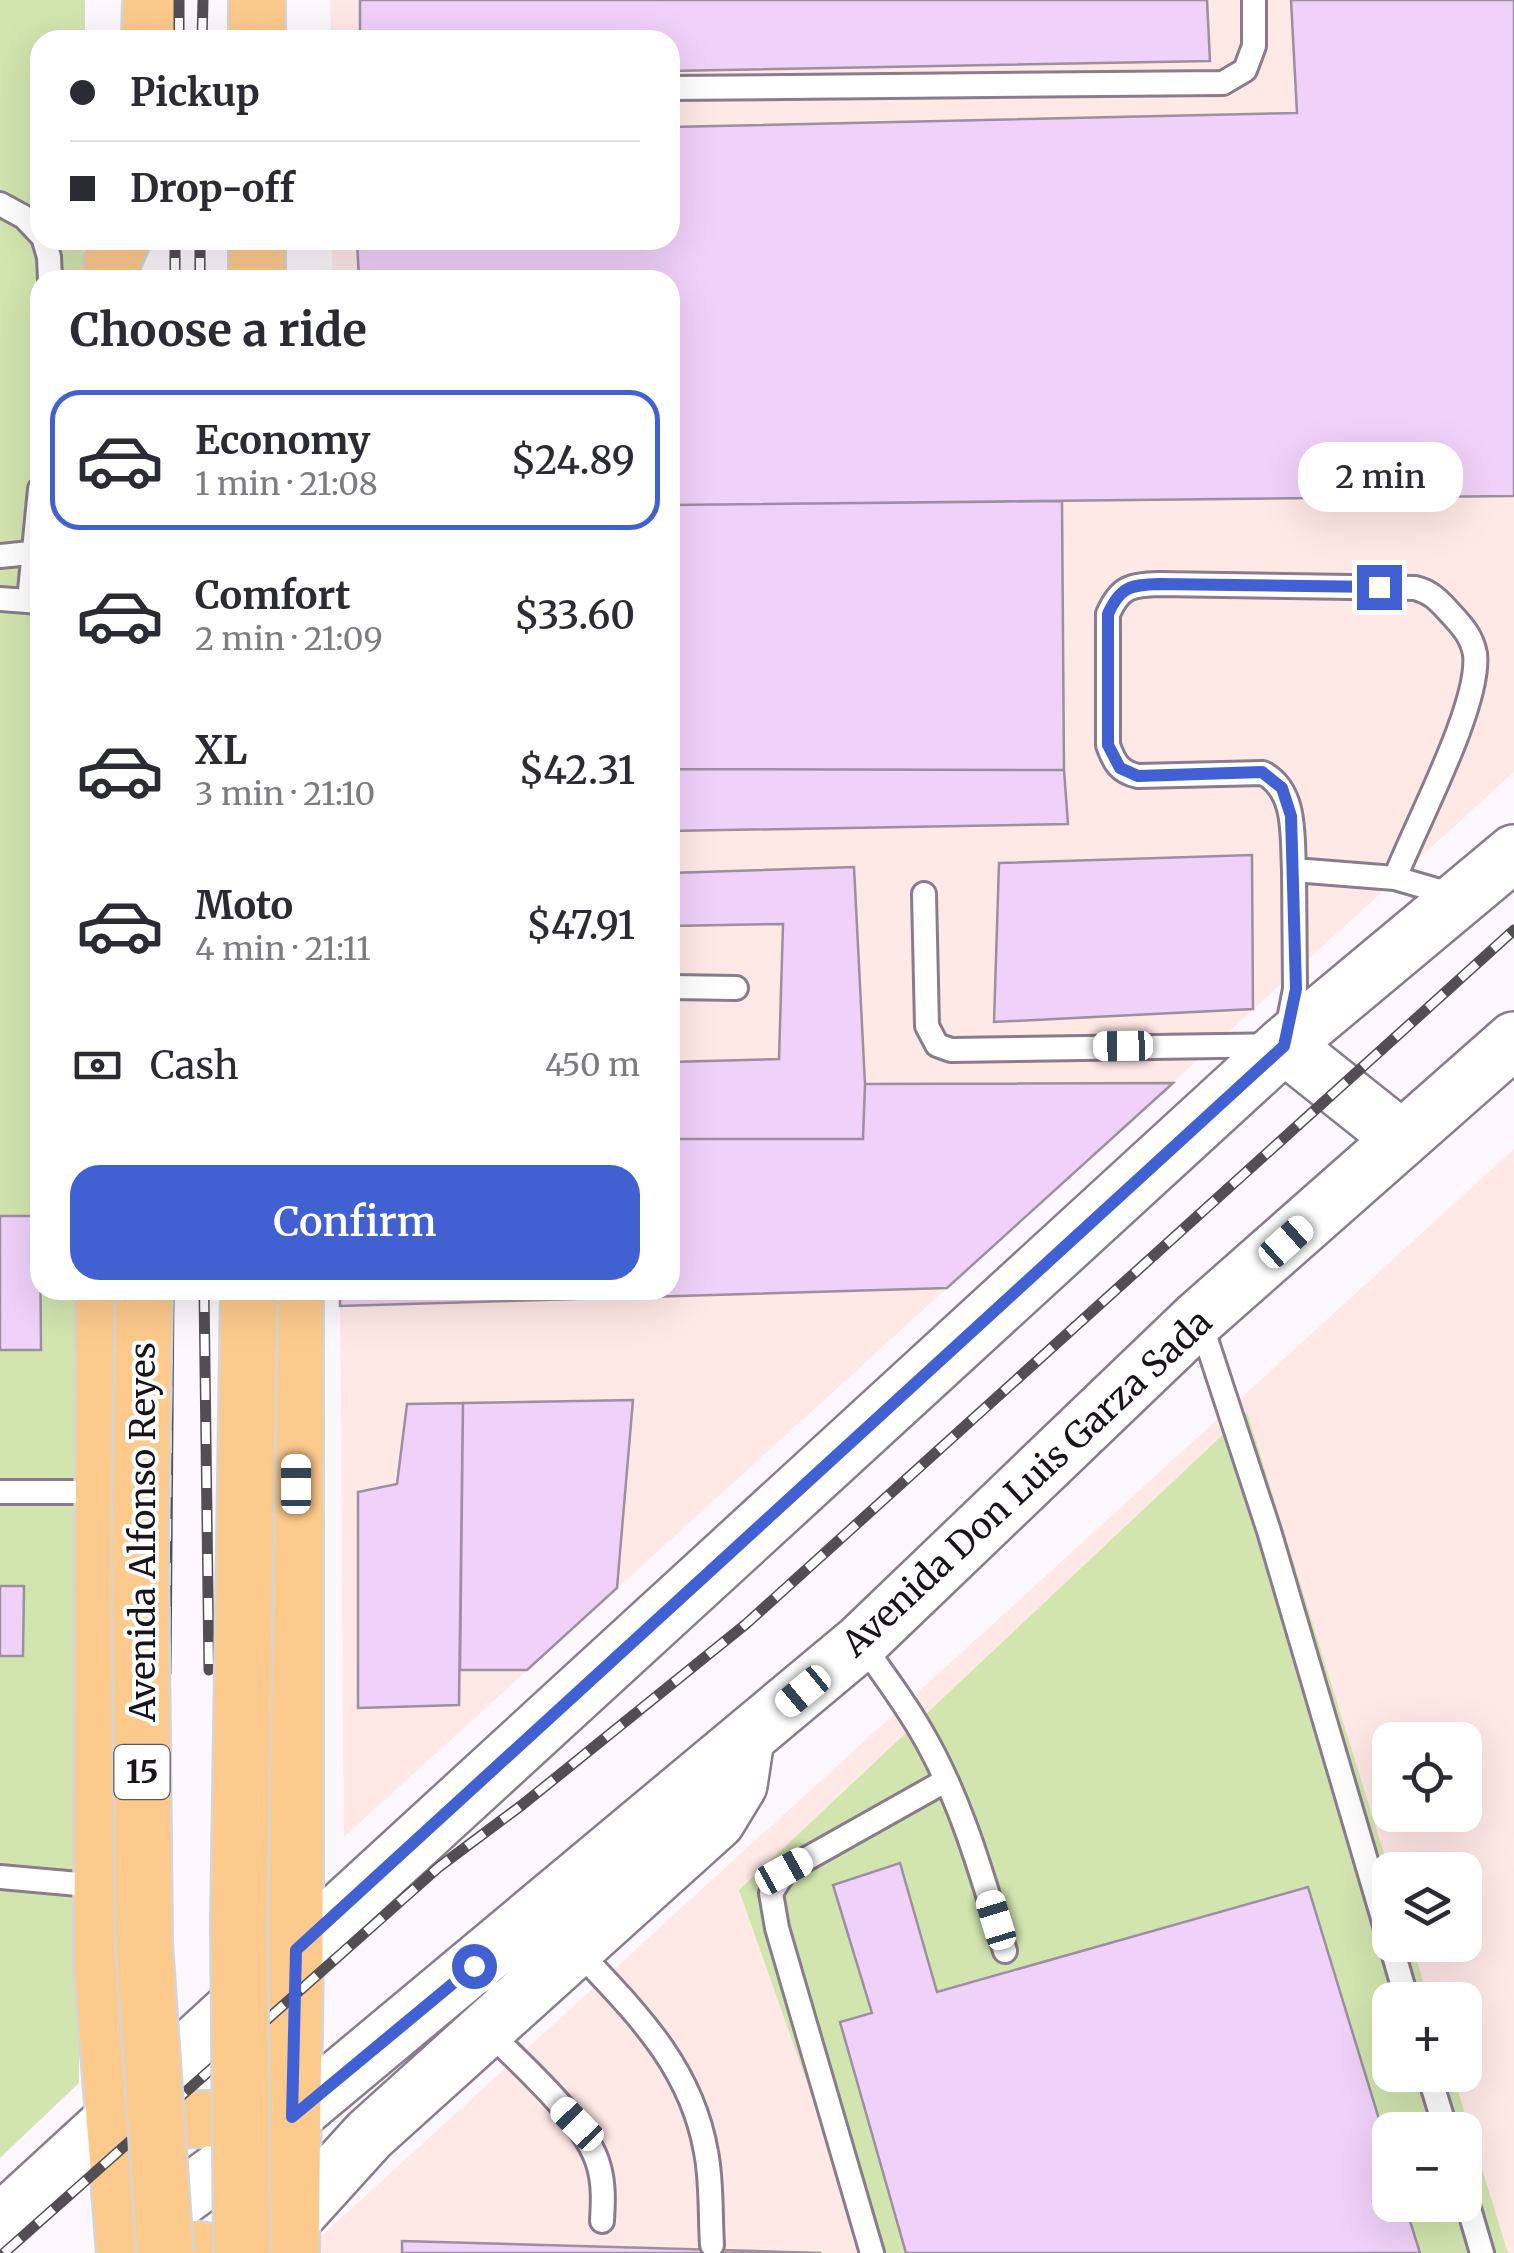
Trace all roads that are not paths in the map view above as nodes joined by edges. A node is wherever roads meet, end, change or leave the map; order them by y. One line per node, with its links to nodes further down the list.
1 (150, 0): 4 (highway)
2 (257, 0): 5 (highway)
3 (1254, 0): 6 (lane)
4 (150, 30)
5 (257, 30)
6 (680, 88)
7 (0, 204): 8 (lane)
8 (30, 224)
9 (30, 553): 10 (lane)
10 (0, 556)
11 (0, 599): 12 (lane)
12 (30, 601)
13 (1514, 853): 17 (street)
14 (1294, 870): 15 (lane); 15 (lane); 21 (lane)
15 (1395, 878): 17 (lane)
16 (924, 894): 21 (lane)
17 (1463, 898): 21 (street)
18 (680, 987): 19 (lane)
19 (736, 988)
20 (1514, 1040): 22 (street, Avenida Don Luis Garza Sada)
21 (1284, 1046): 22 (street); 37 (street)
22 (1402, 1139): 27 (street, Avenida Don Luis Garza Sada)
23 (104, 1300): 29 (highway)
24 (144, 1300): 47 (highway, Avenida Alfonso Reyes / 15, bridge)
25 (248, 1300): 49 (highway, bridge)
26 (296, 1300): 37 (highway)
27 (1200, 1318): 30 (street, Avenida Don Luis Garza Sada); 34 (lane)
28 (0, 1492): 29 (lane)
29 (103, 1492): 35 (highway)
30 (861, 1642): 31 (street, Avenida Don Luis Garza Sada); 32 (lane)
31 (746, 1739): 36 (street); 40 (street, Avenida Don Luis Garza Sada)
32 (945, 1780): 38 (lane); 50 (lane)
33 (0, 1877): 35 (lane)
34 (1372, 1883)
35 (100, 1886): 41 (highway)
36 (576, 1949): 39 (street); 46 (lane)
37 (296, 1950): 40 (highway); 41 (street)
38 (1005, 1951)
39 (487, 2030): 42 (lane); 45 (street)
40 (292, 2117): 41 (highway); 45 (highway); 47 (street, Avenida Don Luis Garza Sada)
41 (114, 2121): 44 (street); 47 (highway)
42 (602, 2221)
43 (1473, 2222): 51 (lane)
44 (0, 2223)
45 (291, 2237)
46 (712, 2245)
47 (131, 2250): 48 (highway)
48 (214, 2253)
49 (242, 2253)
50 (872, 2253)
51 (1482, 2253)

